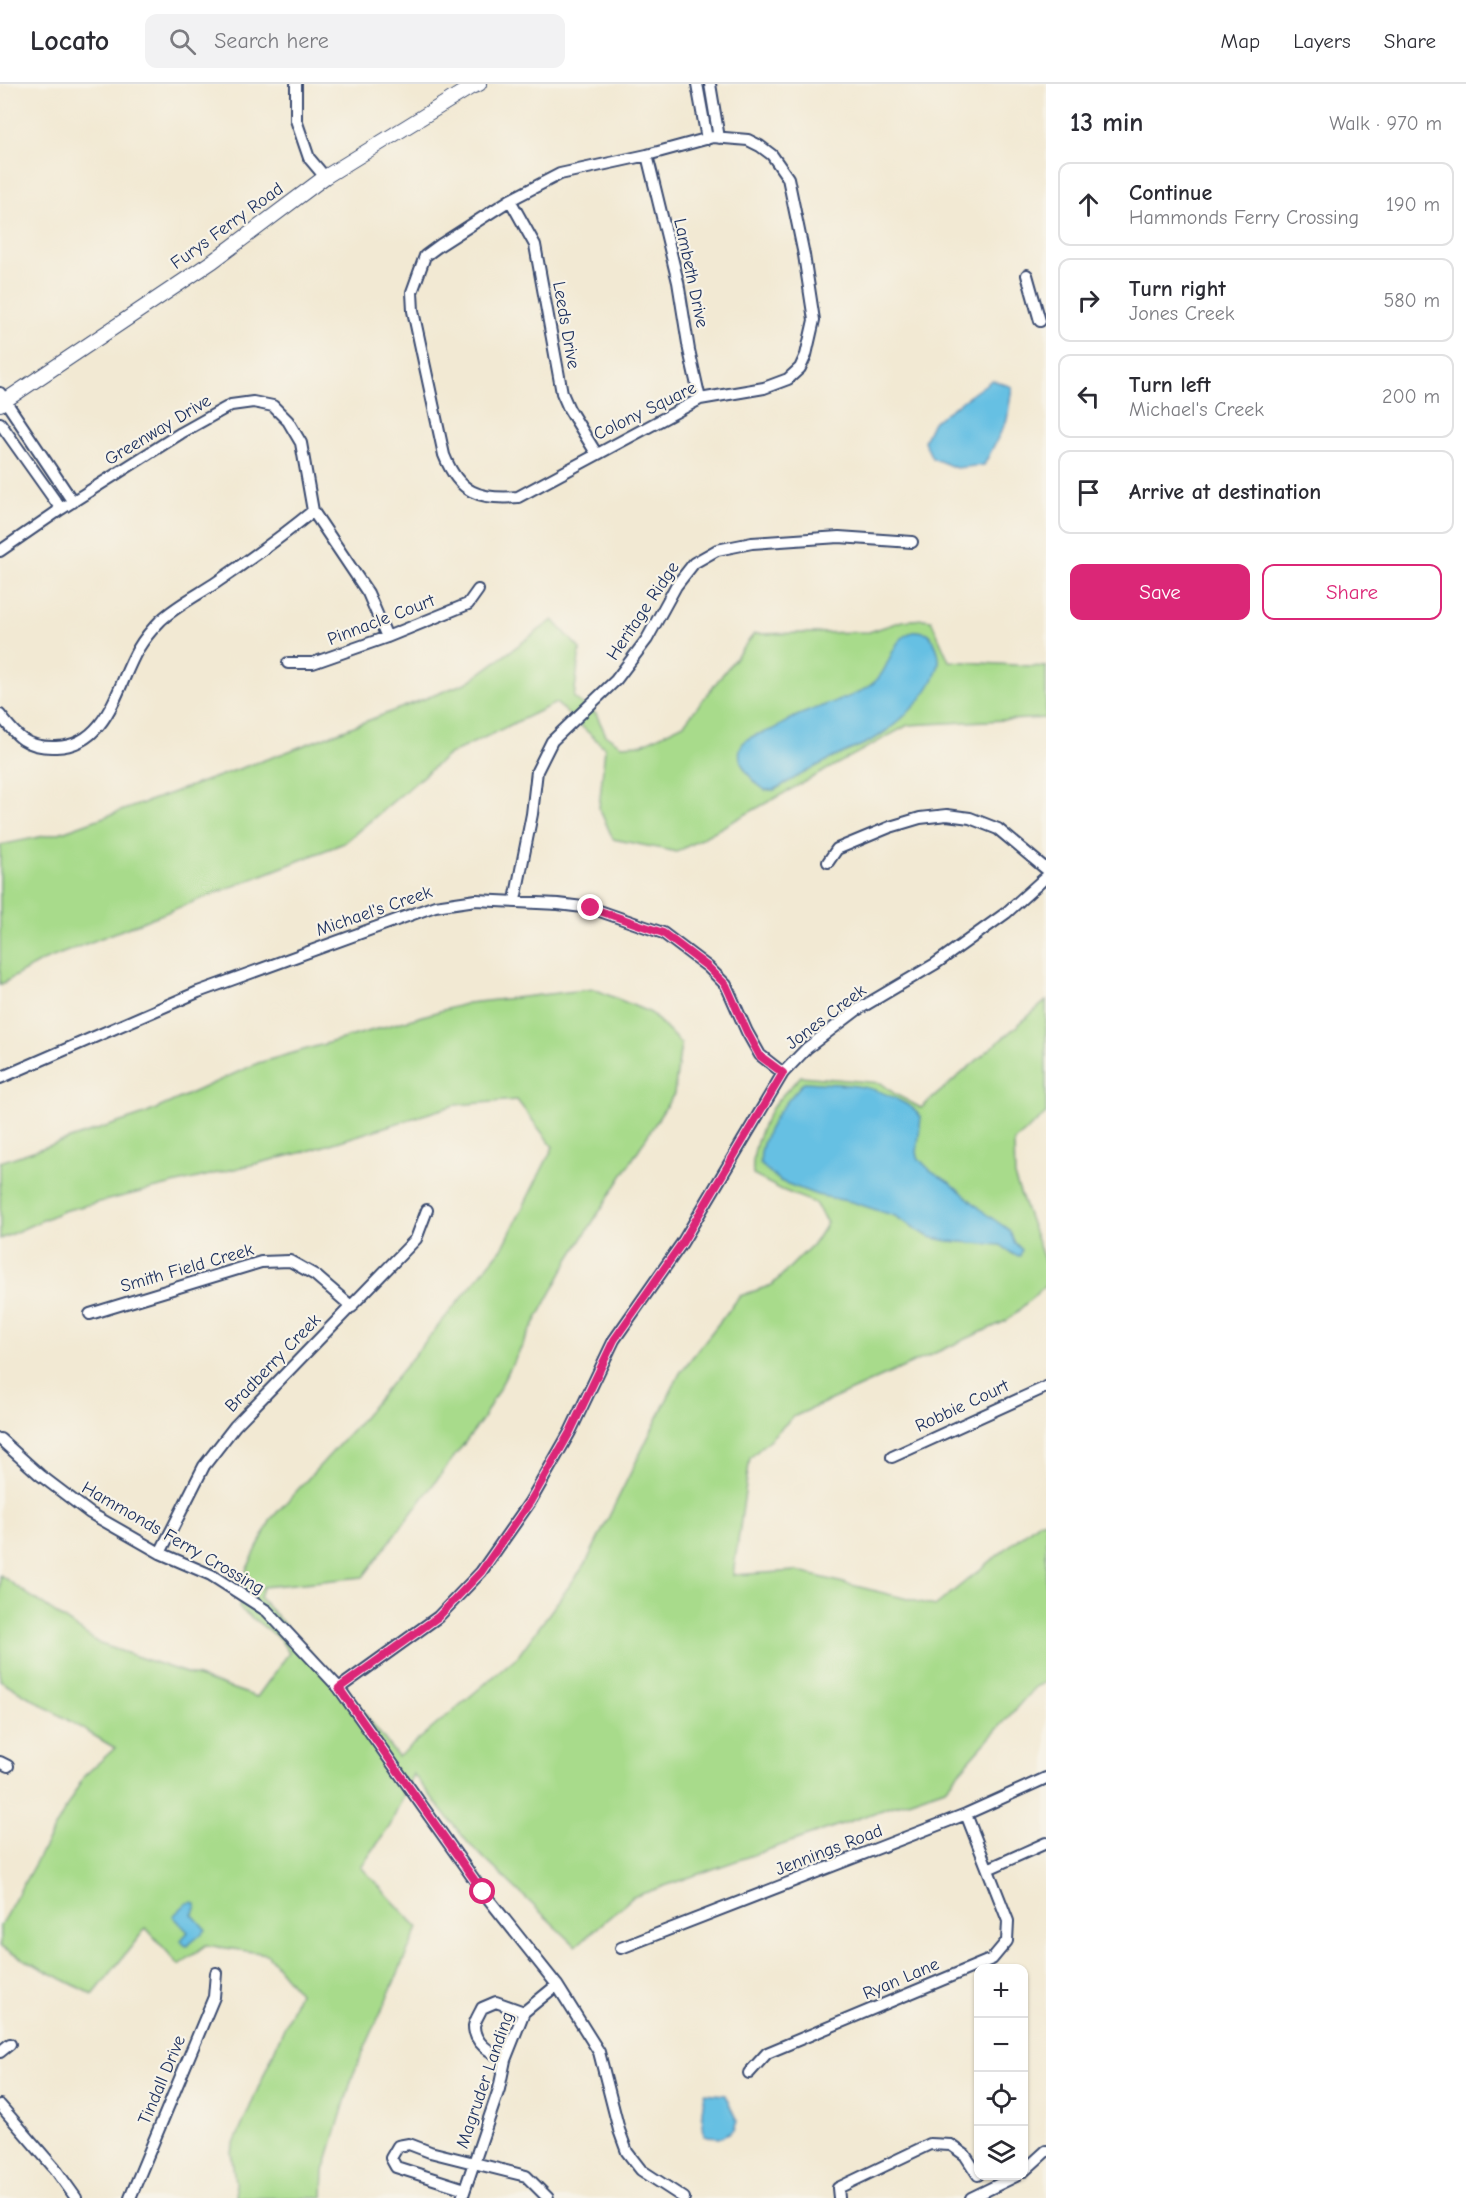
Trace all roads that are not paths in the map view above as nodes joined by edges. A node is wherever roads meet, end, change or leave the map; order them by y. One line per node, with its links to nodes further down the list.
1 (296, 84): 8 (street)
2 (479, 84): 8 (main road, Furys Ferry Road)
3 (697, 84): 6 (street)
4 (710, 84): 5 (street)
5 (719, 138): 6 (street, Colony Square); 13 (street, Colony Square)
6 (707, 139): 7 (street, Colony Square)
7 (647, 155): 9 (street, Colony Square); 13 (street, Lambeth Drive)
8 (324, 177): 12 (main road, Furys Ferry Road)
9 (510, 200): 15 (street, Leeds Drive); 15 (street, Colony Square)
10 (1027, 275): 11 (street)
11 (1040, 321)
12 (2, 399): 16 (street)
13 (700, 399): 15 (street, Colony Square)
14 (0, 423): 17 (street)
15 (596, 453)
16 (73, 502): 17 (street, Greenway Drive); 18 (street, Greenway Drive)
17 (61, 509): 20 (street, Greenway Drive)
18 (313, 511): 22 (street, Greenway Drive); 24 (street)
19 (912, 542): 28 (street, Heritage Ridge)
20 (0, 551)
21 (478, 590): 22 (street, Pinnacle Court)
22 (387, 637): 23 (street, Pinnacle Court)
23 (288, 663)
24 (0, 715)
25 (828, 862): 26 (street)
26 (1046, 869)
27 (1046, 877): 29 (street, Jones Creek)
28 (515, 900): 29 (street, Michael's Creek); 30 (street, Michael's Creek)
29 (783, 1073): 38 (street, Jones Creek)
30 (0, 1078)
31 (427, 1210): 32 (street, Bradberry Creek)
32 (352, 1307): 33 (street, Smith Field Creek); 37 (street, Bradberry Creek)
33 (90, 1314)
34 (1046, 1387): 36 (street, Robbie Court)
35 (0, 1439): 37 (street, Hammonds Ferry Crossing)
36 (892, 1456)
37 (160, 1553): 38 (street, Hammonds Ferry Crossing)
38 (339, 1688): 45 (street, Hammonds Ferry Crossing)
39 (1046, 1778): 40 (street, Jennings Road)
40 (966, 1814): 42 (street, Ryan Lane); 43 (street, Jennings Road)
41 (1046, 1843): 42 (street)
42 (988, 1869): 50 (street, Ryan Lane)
43 (621, 1948)
44 (216, 1973): 61 (street, Tindall Drive)
45 (557, 1985): 46 (street, Magruder Landing); 63 (street, Hammonds Ferry Crossing)
46 (524, 2012): 49 (street, Magruder Landing); 49 (street)
47 (10, 2044): 48 (street)
48 (0, 2052)
49 (505, 2060): 53 (street, Magruder Landing)
50 (749, 2073)
51 (0, 2105): 60 (street)
52 (1046, 2151): 54 (street)
53 (474, 2163): 59 (street, Magruder Landing); 59 (street); 62 (street)
54 (1028, 2167)
55 (974, 2168): 64 (street)
56 (982, 2180): 58 (street)
57 (1007, 2180): 58 (street)
58 (988, 2190): 65 (street)
59 (464, 2194)
60 (76, 2198)
61 (130, 2198)
62 (548, 2198)
63 (684, 2198)
64 (839, 2198)
65 (971, 2198)

